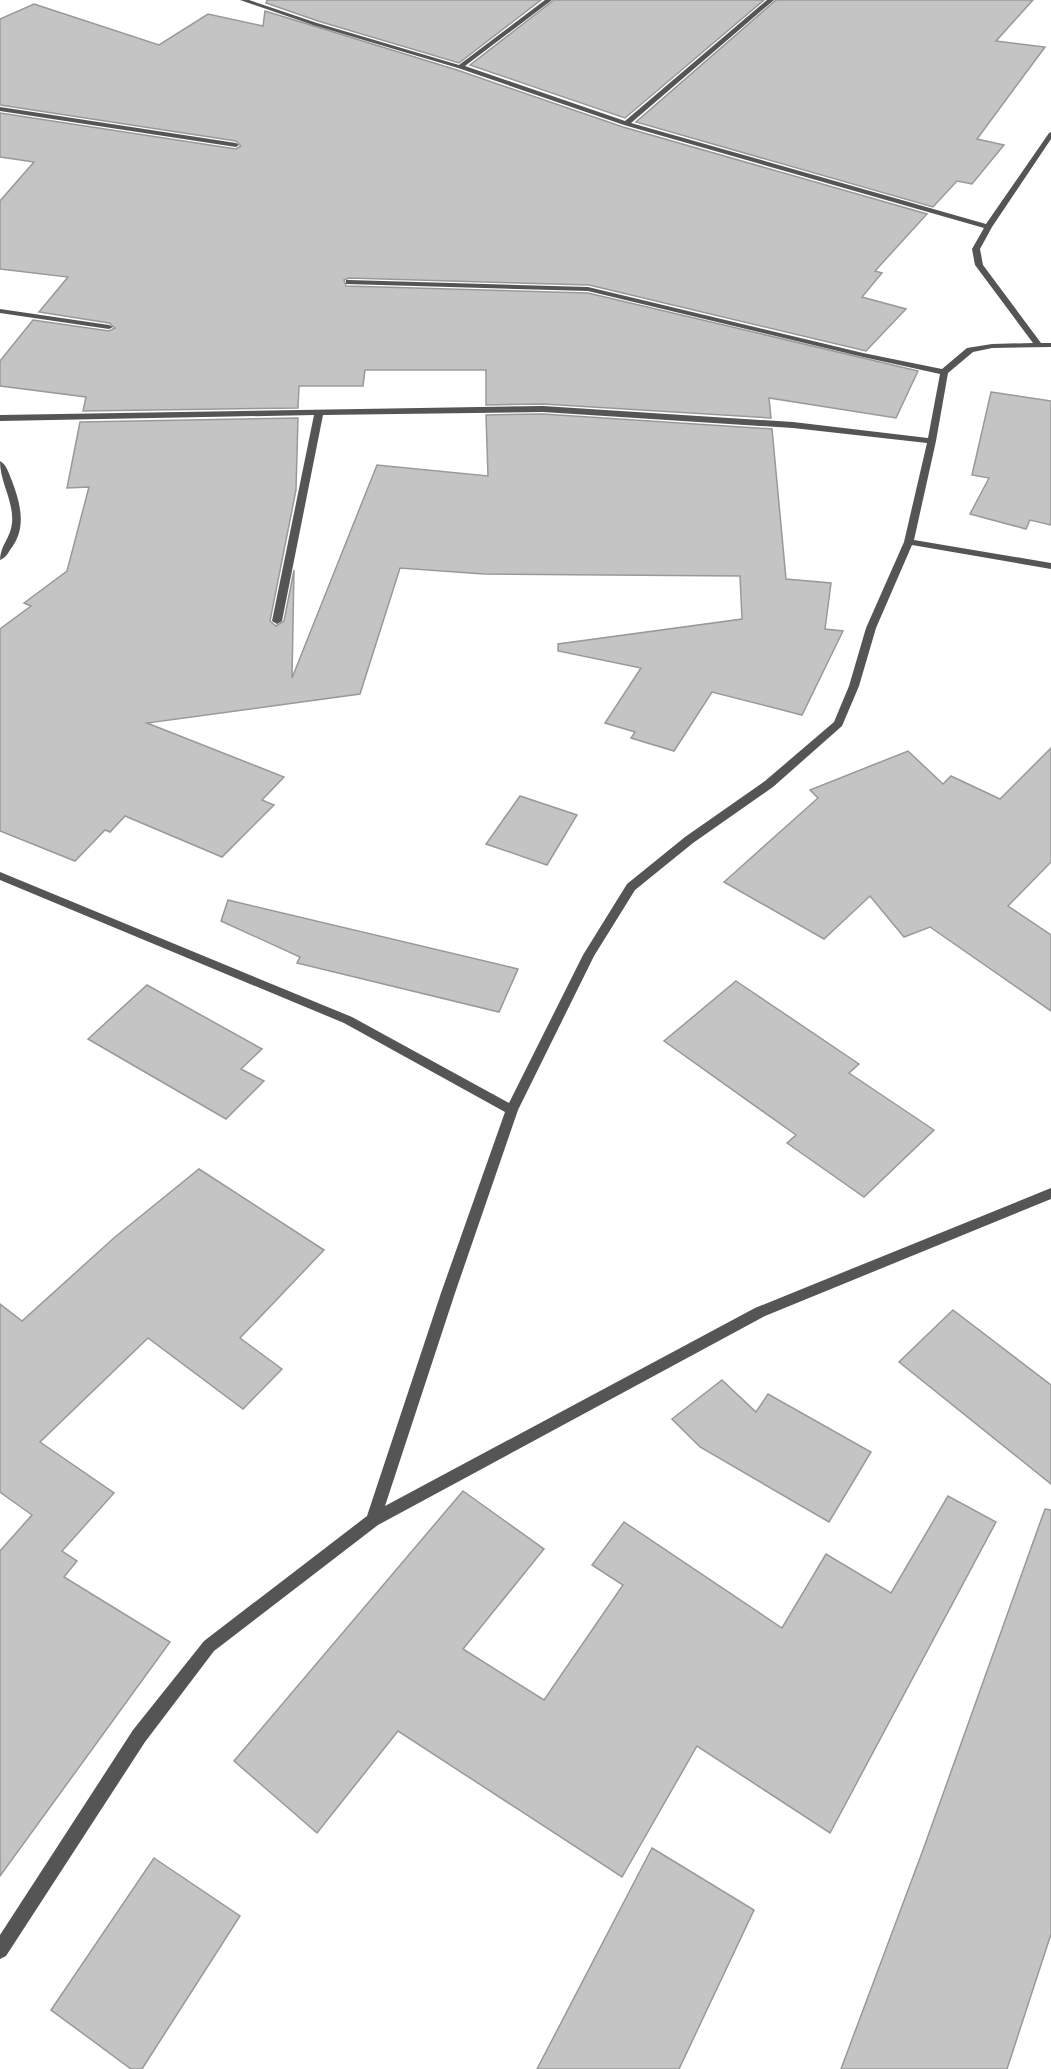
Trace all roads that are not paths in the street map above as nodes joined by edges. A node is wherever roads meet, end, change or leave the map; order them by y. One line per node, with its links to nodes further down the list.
1 (243, 0): 4 (street)
2 (549, 0): 4 (street)
3 (771, 0): 6 (street)
4 (460, 67): 6 (street)
5 (0, 109): 8 (street)
6 (626, 124): 9 (street)
7 (1051, 134): 9 (street)
8 (236, 145)
9 (988, 227): 13 (street)
10 (348, 282): 15 (street)
11 (0, 310): 12 (street)
12 (109, 327)
13 (1039, 345): 14 (street); 15 (street)
14 (1051, 345)
15 (944, 372): 18 (street)
16 (319, 412): 17 (street); 18 (street); 23 (street)
17 (0, 418)
18 (932, 441): 20 (street)
19 (0, 464): 21 (street)
20 (909, 542): 22 (street); 25 (street)
21 (0, 557)
22 (1051, 566)
23 (277, 621)
24 (0, 876): 25 (street)
25 (512, 1110): 27 (street)
26 (1051, 1193): 27 (street)
27 (373, 1520): 28 (street)
28 (0, 1950)

